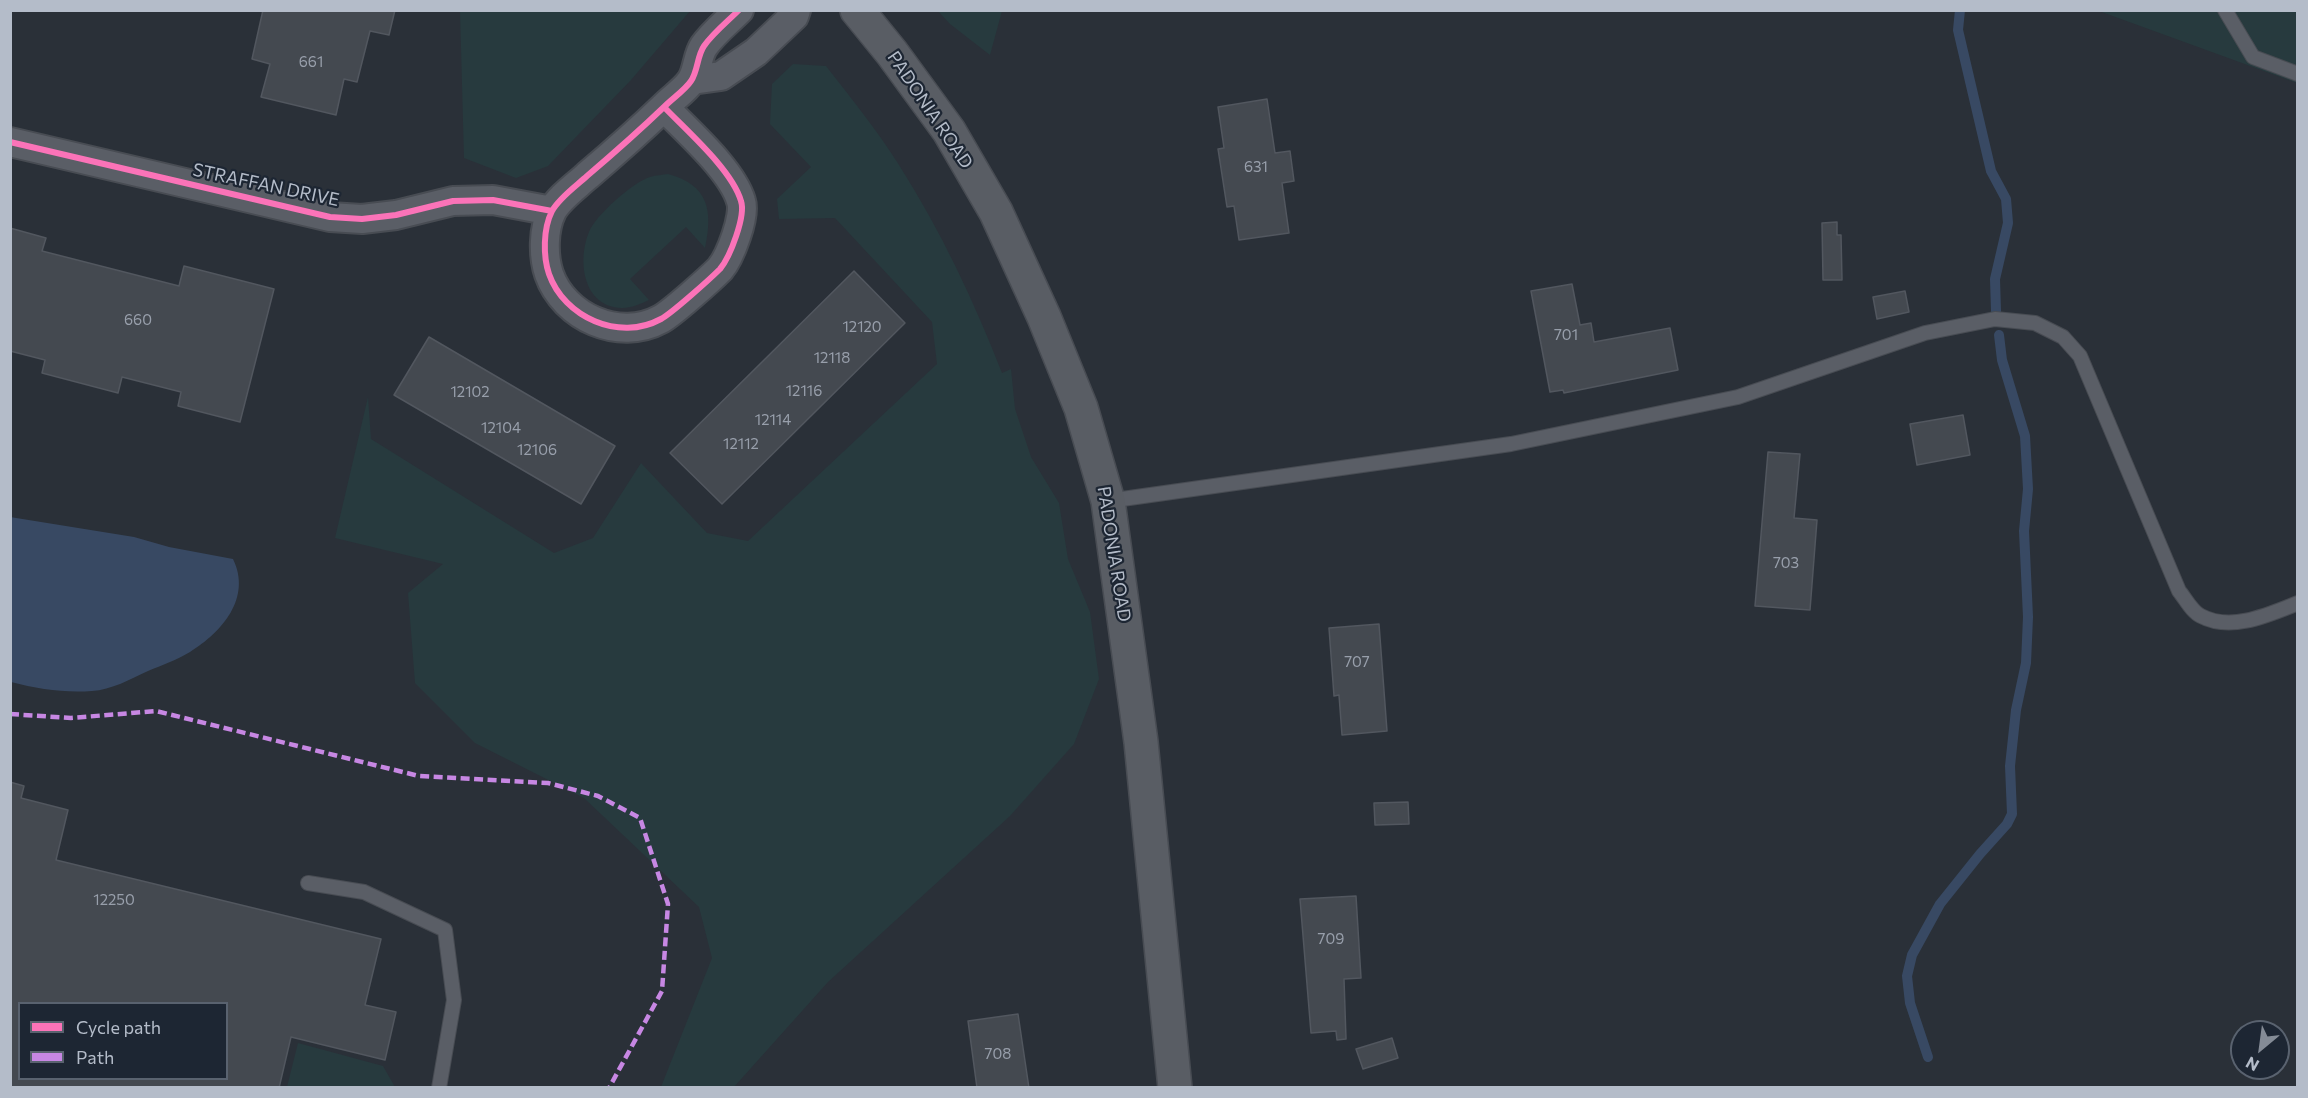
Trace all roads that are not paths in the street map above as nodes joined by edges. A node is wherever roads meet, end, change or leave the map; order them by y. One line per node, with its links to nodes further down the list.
1 (738, 10): 6 (street)
2 (796, 10): 6 (street)
3 (857, 10): 10 (main road, PADONIA ROAD)
4 (2225, 10): 5 (lane)
5 (2298, 74)
6 (692, 80): 7 (street)
7 (664, 107): 9 (street); 9 (street)
8 (10, 142): 9 (street, STRAFFAN DRIVE)
9 (552, 211)
10 (1108, 501): 11 (lane); 14 (main road, PADONIA ROAD)
11 (2298, 603)
12 (308, 883): 13 (lane)
13 (439, 1088)
14 (1175, 1088)

